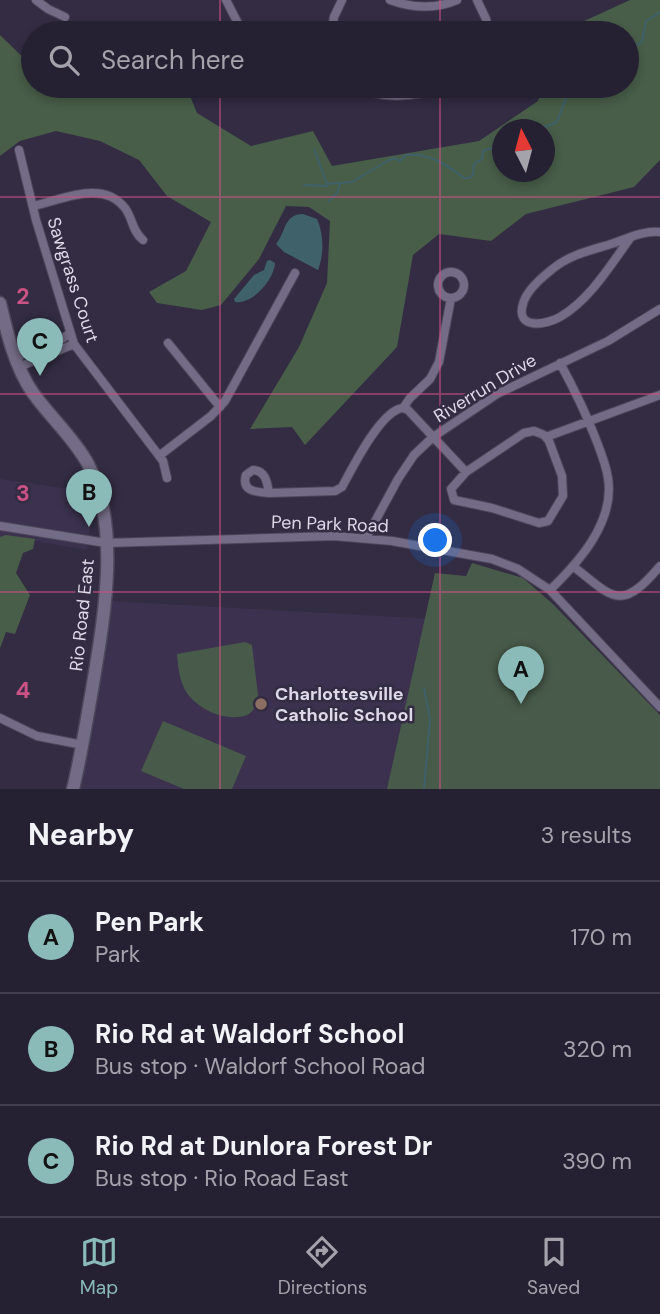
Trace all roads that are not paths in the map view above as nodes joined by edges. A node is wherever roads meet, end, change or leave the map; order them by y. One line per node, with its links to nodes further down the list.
1 (36, 0): 7 (street)
2 (226, 0): 8 (street)
3 (342, 0): 9 (street)
4 (390, 0): 5 (street)
5 (457, 0)
6 (477, 0): 10 (street)
7 (65, 17)
8 (237, 21)
9 (333, 21)
10 (486, 21)
11 (19, 150): 12 (street, Sawgrass Court)
12 (33, 206): 15 (street); 22 (street, Sawgrass Court)
13 (660, 232): 14 (street)
14 (631, 237): 14 (street)
15 (143, 240)
16 (295, 273): 17 (street)
17 (290, 282): 18 (street); 28 (street)
18 (299, 287)
19 (451, 298): 29 (street)
20 (0, 303): 25 (street, Rio Road East)
21 (660, 309): 26 (street, Riverrun Drive)
22 (70, 333): 24 (street, Sawgrass Court); 25 (street)
23 (168, 343): 28 (street)
24 (74, 344): 25 (street); 33 (street, Sawgrass Court)
25 (18, 362): 39 (street, Rio Road East)
26 (560, 363): 30 (street); 31 (street, Riverrun Drive)
27 (660, 394): 30 (street)
28 (220, 407): 33 (street)
29 (403, 408): 31 (street); 36 (street)
30 (588, 420): 32 (street); 40 (street)
31 (433, 437): 34 (street); 38 (street, Riverrun Drive)
32 (547, 437): 34 (street); 34 (street)
33 (159, 456): 35 (street, Sawgrass Court)
34 (466, 472)
35 (167, 478)
36 (269, 493)
37 (0, 526): 39 (street, Pen Park Road)
38 (366, 538): 39 (street, Pen Park Road); 42 (street, Pen Park Road)
39 (106, 543): 45 (street, Rio Road East)
40 (573, 566): 41 (street); 42 (street)
41 (660, 566)
42 (550, 590): 43 (street, Pen Park Road)
43 (660, 707)
44 (0, 718): 45 (street)
45 (83, 745): 46 (street, Rio Road East)
46 (73, 789)

